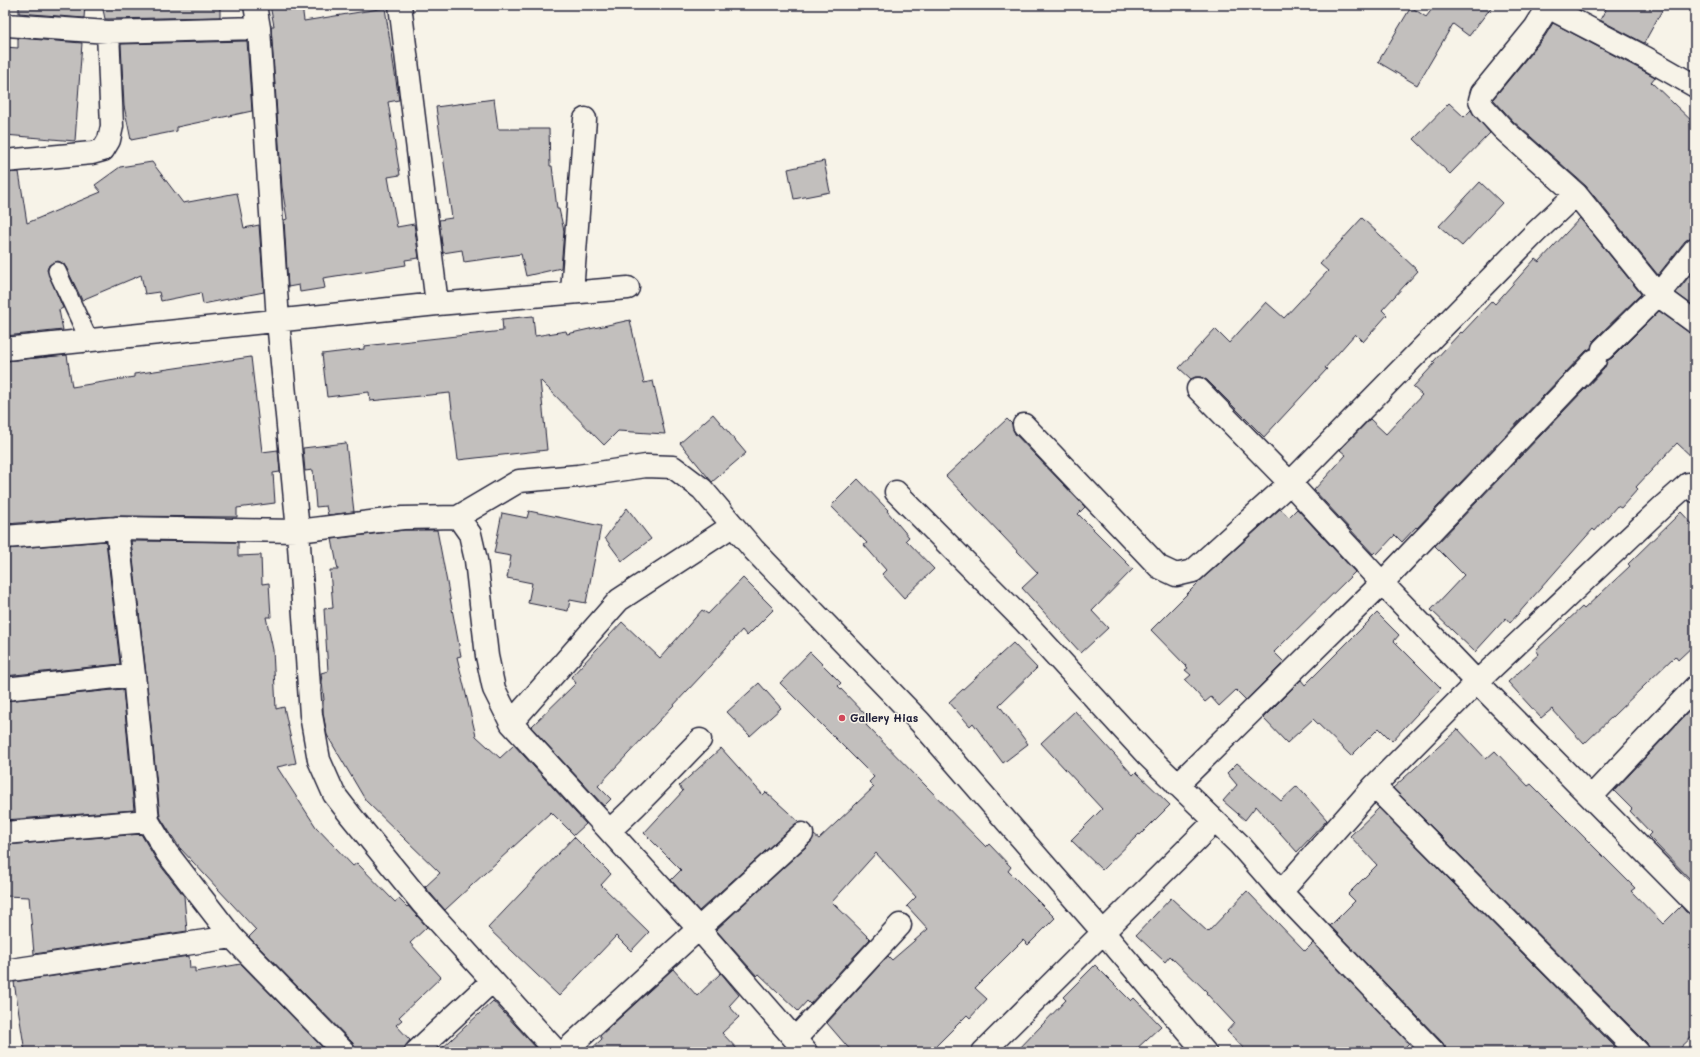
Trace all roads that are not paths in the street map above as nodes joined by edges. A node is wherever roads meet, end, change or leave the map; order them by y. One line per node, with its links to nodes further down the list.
1 (255, 5): 5 (street)
2 (400, 5): 16 (street)
3 (1547, 6): 7 (street); 10 (street)
4 (5, 23): 6 (street)
5 (259, 28): 6 (street); 17 (street)
6 (108, 32): 9 (street)
7 (1695, 86)
8 (585, 119): 14 (street)
9 (5, 161)
10 (1576, 194): 15 (street); 23 (street)
11 (1695, 250): 15 (street)
12 (56, 271): 19 (lane)
13 (628, 288): 14 (street)
14 (572, 292): 16 (street)
15 (1658, 295): 18 (street); 31 (street)
16 (437, 304): 17 (street)
17 (278, 321): 19 (street); 29 (street)
18 (1695, 322)
19 (89, 340): 20 (street)
20 (5, 349)
21 (1198, 389): 23 (street)
22 (1024, 425): 23 (street)
23 (1290, 483): 31 (street)
24 (896, 492): 38 (street)
25 (1695, 492): 33 (street)
26 (458, 517): 27 (street); 29 (street); 36 (street)
27 (732, 526): 36 (street); 50 (street)
28 (117, 528): 29 (street); 30 (street); 32 (street)
29 (298, 531): 53 (street)
30 (5, 537)
31 (1382, 583): 33 (street); 38 (street)
32 (134, 675): 35 (street); 41 (street)
33 (1477, 682): 39 (street); 40 (street)
34 (1695, 687): 40 (street)
35 (5, 689)
36 (511, 724): 43 (street)
37 (700, 740): 43 (street)
38 (1178, 785): 42 (street)
39 (1374, 786): 46 (street); 62 (street)
40 (1591, 796): 47 (street)
41 (148, 821): 44 (street); 51 (street)
42 (1215, 821): 46 (street); 50 (street)
43 (610, 830): 49 (street)
44 (5, 833)
45 (802, 834): 49 (street)
46 (1281, 892): 61 (street)
47 (1695, 903)
48 (900, 925): 54 (street)
49 (699, 929): 54 (street); 59 (street)
50 (1103, 932): 55 (street); 60 (street)
51 (232, 937): 52 (street); 56 (street)
52 (5, 971)
53 (492, 981): 57 (street); 58 (street)
54 (801, 1046)
55 (1195, 1049)
56 (344, 1052)
57 (416, 1052)
58 (557, 1052)
59 (564, 1052)
60 (983, 1052)
61 (1434, 1052)
62 (1638, 1052)

